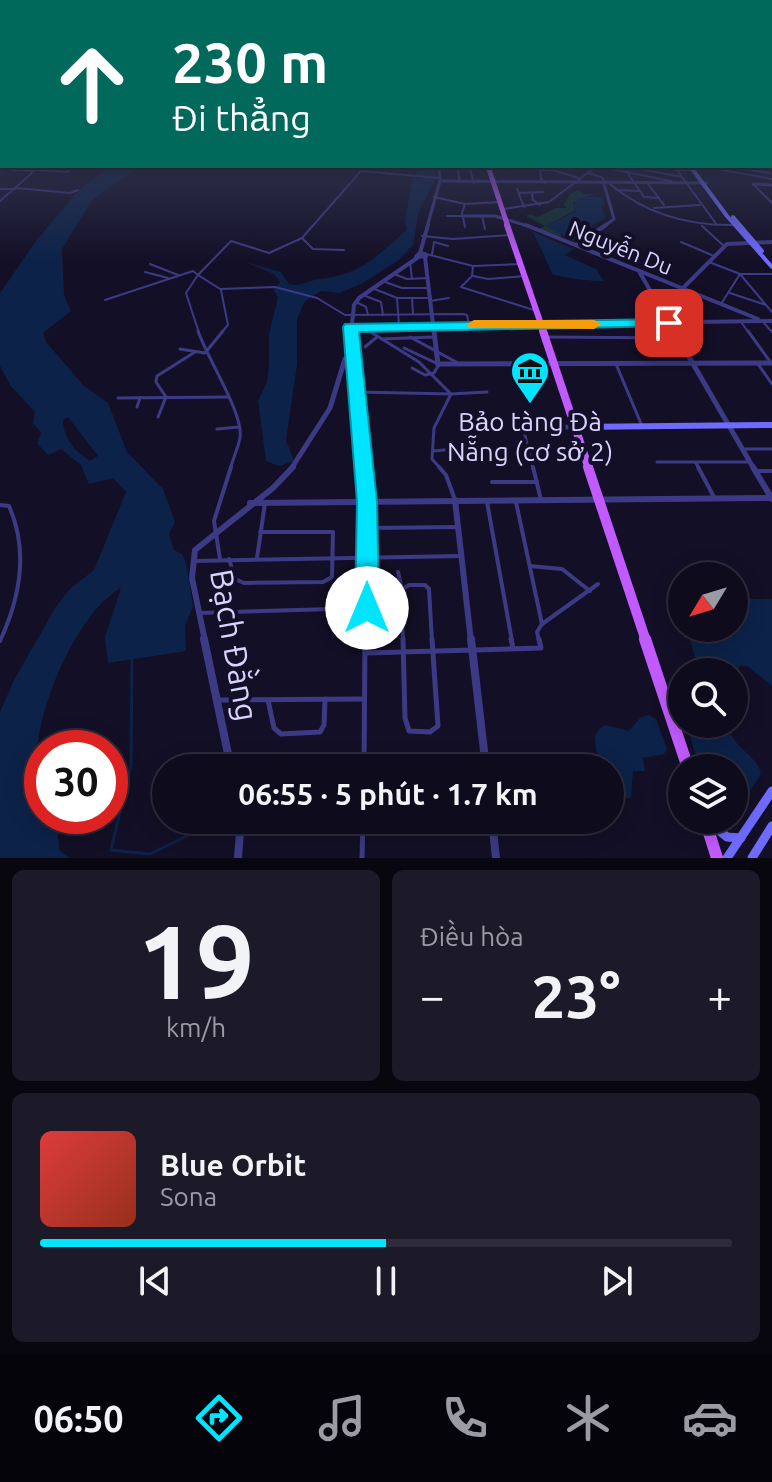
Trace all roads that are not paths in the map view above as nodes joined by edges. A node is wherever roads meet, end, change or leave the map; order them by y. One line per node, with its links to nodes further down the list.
1 (23, 182): 20 (street)
2 (351, 182): 51 (street)
3 (436, 182): 28 (street)
4 (460, 182): 7 (street)
5 (656, 182): 16 (street)
6 (672, 182): 12 (street)
7 (474, 183): 8 (street)
8 (493, 183): 9 (street); 31 (main road)
9 (545, 183): 10 (street)
10 (575, 183): 14 (street); 34 (street)
11 (634, 183): 15 (street); 16 (street); 23 (street)
12 (684, 183): 13 (street); 24 (street)
13 (705, 183): 45 (main road); 53 (main road)
14 (604, 184): 15 (street); 55 (street)
15 (610, 184): 22 (street)
16 (648, 184): 29 (street)
17 (753, 184): 18 (street); 32 (street)
18 (771, 184)
19 (0, 189): 20 (street)
20 (16, 189): 21 (street); 30 (street)
21 (78, 190)
22 (616, 190): 23 (street); 38 (street)
23 (639, 191): 29 (street)
24 (693, 191): 25 (street); 36 (street)
25 (700, 191)
26 (543, 192): 27 (street)
27 (532, 193): 34 (street); 37 (street)
28 (434, 197): 33 (street); 50 (street)
29 (659, 198): 35 (street)
30 (0, 201)
31 (500, 202): 33 (street); 39 (main road)
32 (772, 203)
33 (465, 204): 41 (street)
34 (540, 205): 37 (street)
35 (664, 205): 36 (street); 38 (street)
36 (700, 205): 44 (street)
37 (524, 207): 39 (street)
38 (654, 208): 46 (street)
39 (503, 209): 43 (main road)
40 (447, 216): 41 (street)
41 (463, 216): 42 (street, Nguyễn Du); 47 (street)
42 (482, 216): 43 (street, Nguyễn Du); 48 (street)
43 (505, 218): 49 (main road); 55 (street, Nguyễn Du)
44 (717, 225): 45 (street); 46 (street)
45 (735, 225): 53 (main road)
46 (702, 226): 57 (street)
47 (465, 227)
48 (485, 229)
49 (510, 235): 50 (street); 66 (main road)
50 (422, 236): 60 (street)
51 (302, 238): 58 (street); 74 (street)
52 (681, 242): 61 (street)
53 (752, 242): 54 (street); 57 (street); 62 (main road); 62 (main road)
54 (772, 242)
55 (575, 245): 69 (street, Nguyễn Du)
56 (448, 246): 59 (street)
57 (724, 246): 61 (street)
58 (344, 250)
59 (432, 255): 60 (street); 67 (street)
60 (422, 256): 63 (street); 78 (street)
61 (714, 256): 64 (street)
62 (771, 261)
63 (410, 262): 70 (street); 79 (street)
64 (709, 262): 71 (street); 84 (street)
65 (150, 264): 73 (street)
66 (521, 264): 67 (street); 76 (main road)
67 (473, 266): 75 (street)
68 (145, 272): 77 (street)
69 (639, 272): 84 (street, Nguyễn Du); 96 (street)
70 (394, 274): 79 (street); 80 (street)
71 (740, 274): 72 (street); 85 (street); 94 (street)
72 (772, 274)
73 (178, 275): 74 (street); 77 (street)
74 (198, 275): 83 (street); 125 (street)
75 (472, 276): 76 (street); 97 (street)
76 (525, 276): 97 (main road)
77 (169, 278): 91 (street)
78 (428, 278): 79 (street); 82 (street)
79 (412, 279)
80 (382, 281): 81 (street); 82 (street)
81 (372, 288): 86 (street); 87 (street)
82 (429, 288): 90 (street)
83 (220, 289): 104 (street); 125 (street)
84 (682, 289): 93 (street, Nguyễn Du)
85 (730, 293): 93 (street); 94 (street)
86 (363, 295): 92 (street); 102 (street)
87 (397, 298): 88 (street); 103 (street)
88 (412, 298): 90 (street); 99 (street)
89 (449, 298): 90 (street)
90 (430, 299): 100 (street)
91 (105, 300)
92 (355, 302): 101 (street); 104 (street)
93 (720, 305): 105 (street, Nguyễn Du)
94 (766, 305): 98 (street)
95 (653, 310): 96 (street)
96 (661, 310): 108 (street)
97 (537, 311): 112 (main road)
98 (772, 312)
99 (413, 314): 100 (street); 103 (street)
100 (432, 314): 109 (street); 111 (street)
101 (368, 315): 102 (street); 104 (street)
102 (383, 315): 103 (street)
103 (398, 315): 110 (street)
104 (351, 321): 113 (street); 126 (street)
105 (763, 321): 106 (street); 107 (street); 114 (street)
106 (772, 321)
107 (741, 322): 108 (street); 130 (street)
108 (669, 323): 112 (street); 119 (street)
109 (469, 324): 111 (street); 112 (street)
110 (399, 325): 111 (street); 113 (street)
111 (433, 325): 116 (street)
112 (541, 325): 117 (main road)
113 (360, 327): 118 (street)
114 (772, 332)
115 (410, 337): 116 (street); 118 (street); 123 (street)
116 (434, 337): 123 (street)
117 (545, 337): 119 (street); 128 (main road)
118 (379, 338): 120 (street); 135 (street)
119 (677, 338): 132 (street)
120 (365, 347)
121 (404, 348): 133 (street)
122 (180, 349): 124 (street)
123 (437, 350): 127 (street); 133 (street)
124 (195, 352): 125 (street); 140 (street)
125 (205, 353): 141 (street)
126 (352, 354): 137 (street); 173 (street, Bạch Đằng)
127 (458, 363): 128 (street); 133 (street)
128 (554, 363): 131 (street); 151 (main road)
129 (758, 363): 130 (street); 132 (street); 136 (street)
130 (771, 363)
131 (616, 364): 132 (street); 147 (street)
132 (693, 364): 148 (street)
133 (438, 365): 135 (street)
134 (412, 368): 135 (street)
135 (433, 374): 139 (street)
136 (772, 384)
137 (356, 392): 139 (street); 172 (street)
138 (487, 392): 139 (street)
139 (451, 394): 156 (street)
140 (166, 397): 141 (street); 143 (street); 145 (street)
141 (229, 397): 149 (street)
142 (118, 398): 143 (street)
143 (140, 398): 144 (street)
144 (137, 407)
145 (158, 417)
146 (772, 425): 148 (main road)
147 (642, 426): 148 (main road); 151 (main road)
148 (729, 426): 154 (street)
149 (239, 427): 152 (street); 177 (street)
150 (521, 427): 151 (street); 163 (street)
151 (574, 427): 170 (main road)
152 (217, 429)
153 (476, 447): 156 (street)
154 (743, 449): 155 (street); 159 (street)
155 (772, 449)
156 (433, 451): 166 (street)
157 (657, 462): 158 (street)
158 (695, 462): 159 (street); 164 (street)
159 (750, 462): 160 (street)
160 (756, 471): 161 (street); 165 (street)
161 (772, 471)
162 (492, 482): 163 (street)
163 (537, 482): 169 (street)
164 (715, 499): 165 (street); 170 (street)
165 (772, 499)
166 (455, 500): 167 (street); 172 (street); 175 (street)
167 (487, 500): 168 (street); 195 (street)
168 (515, 500): 169 (street); 186 (street)
169 (541, 500): 170 (street)
170 (599, 500): 207 (main road)
171 (265, 502): 172 (street); 173 (street); 178 (street, Bạch Đằng)
172 (367, 502): 176 (street)
173 (250, 503): 177 (street, Bạch Đằng)
174 (0, 505): 194 (street)
175 (458, 527): 176 (street); 180 (street)
176 (367, 528): 179 (street)
177 (214, 532): 183 (street); 185 (street, Bạch Đằng)
178 (260, 532): 181 (street); 182 (street, Bạch Đằng)
179 (367, 556): 180 (street); 181 (street); 191 (street)
180 (461, 556): 196 (street)
181 (334, 557): 182 (street); 184 (street)
182 (257, 558): 184 (street)
183 (220, 559): 184 (street); 185 (street)
184 (229, 559)
185 (193, 561): 192 (street, Bạch Đằng)
186 (530, 566): 190 (street); 193 (street)
187 (398, 572): 189 (street)
188 (598, 584): 190 (street)
189 (402, 589): 197 (street); 198 (street)
190 (590, 591): 193 (street)
191 (367, 608): 192 (street); 199 (street)
192 (199, 613): 202 (street, Bạch Đằng)
193 (542, 624): 195 (street)
194 (0, 641)
195 (513, 648): 196 (street)
196 (472, 649): 197 (street); 206 (street)
197 (432, 651): 198 (street); 198 (street)
198 (403, 652): 199 (street)
199 (365, 653): 201 (street)
200 (325, 699): 201 (street); 203 (street); 203 (street)
201 (364, 699): 205 (street)
202 (216, 700): 203 (street); 204 (street, Bạch Đằng)
203 (268, 700)
204 (228, 754)
205 (364, 754)
206 (484, 754)
207 (683, 754)
208 (772, 791): 215 (main road)
209 (772, 826): 221 (main road)
210 (241, 834): 216 (street)
211 (363, 834): 217 (street)
212 (493, 834): 218 (street)
213 (710, 834): 219 (main road)
214 (721, 834): 215 (main road)
215 (741, 838): 220 (main road)
216 (238, 858)
217 (362, 858)
218 (496, 858)
219 (717, 858)
220 (727, 858)
221 (752, 858)

